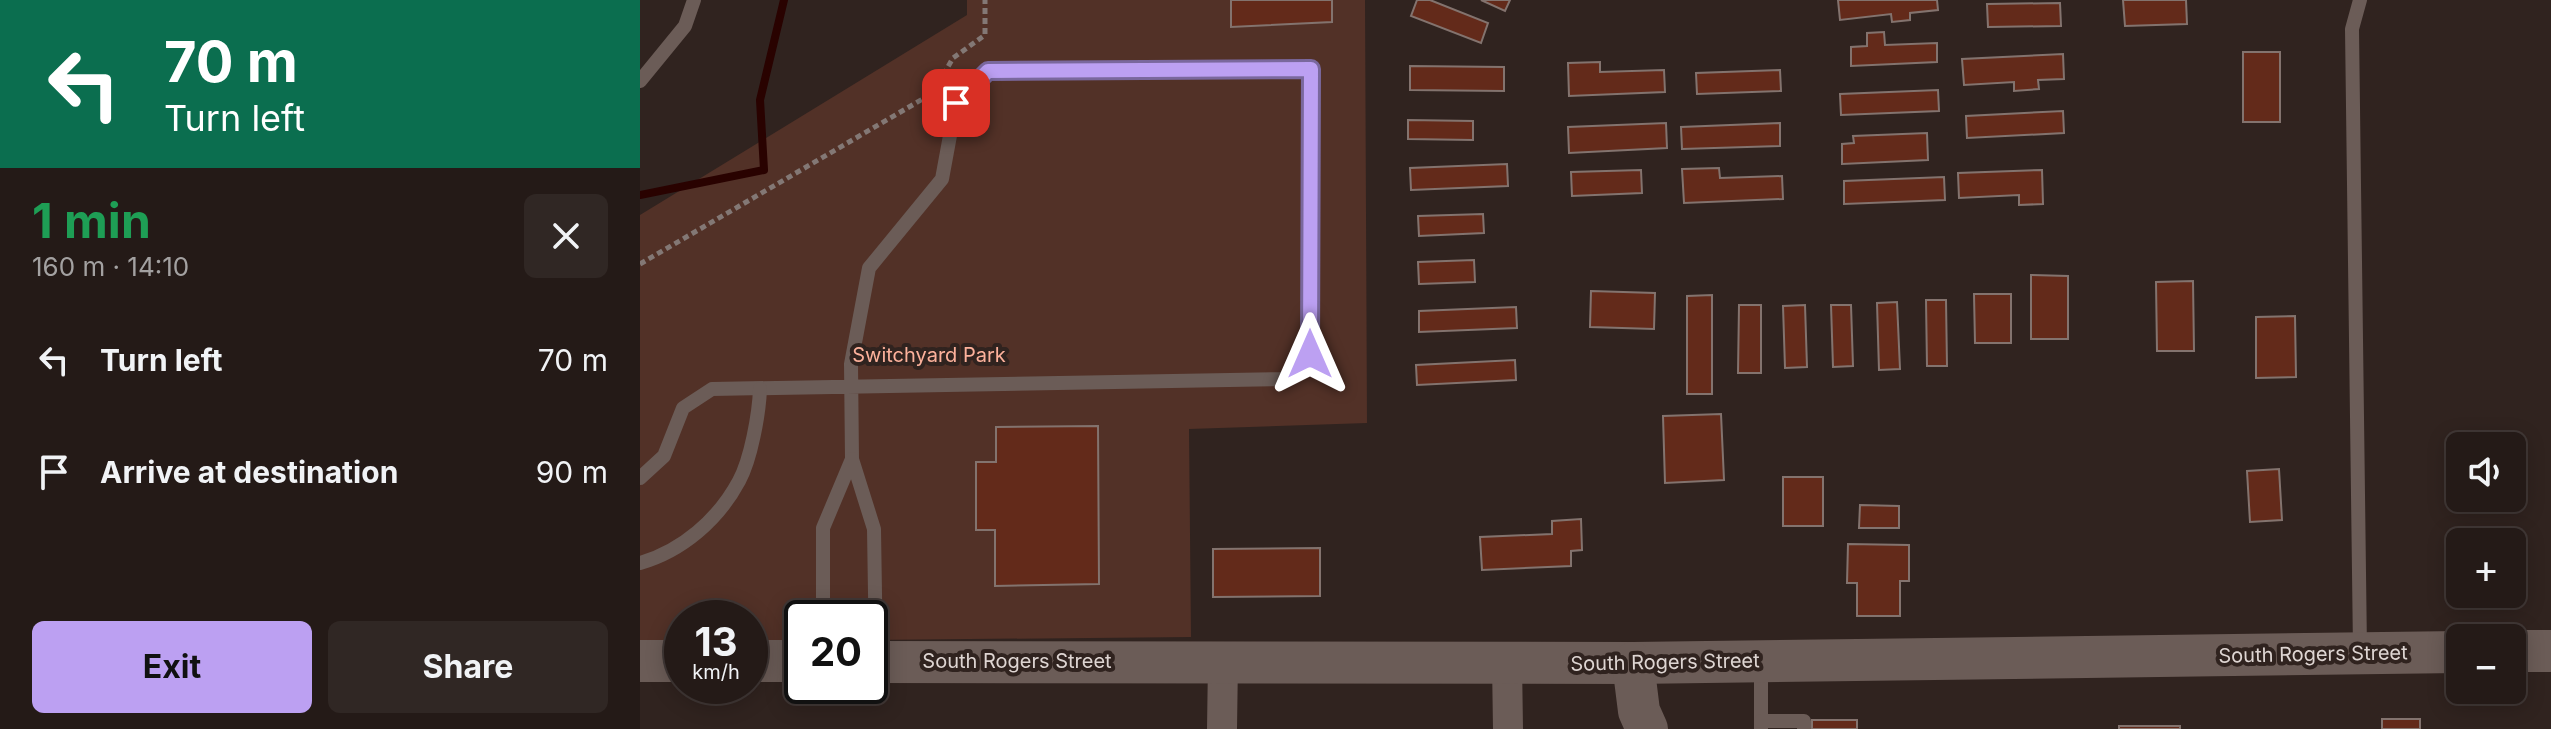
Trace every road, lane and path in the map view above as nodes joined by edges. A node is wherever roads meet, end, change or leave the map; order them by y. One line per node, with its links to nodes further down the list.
1 (694, 0): 4 (lane)
2 (985, 0): 5 (path)
3 (2360, 0): 16 (lane)
4 (640, 81)
5 (640, 264)
6 (851, 388): 6 (lane); 7 (lane); 8 (lane)
7 (760, 389): 9 (lane); 10 (lane)
8 (852, 459): 11 (lane); 12 (lane)
9 (640, 478)
10 (640, 563)
11 (823, 600)
12 (873, 600)
13 (2526, 651): 14 (street)
14 (2551, 651)
15 (2446, 652): 16 (street, South Rogers Street)
16 (2360, 653): 20 (street, South Rogers Street)
17 (640, 661): 18 (street)
18 (664, 661)
19 (1223, 661): 21 (street, South Rogers Street); 22 (street, South Rogers Street); 25 (street)
20 (1761, 661): 23 (street, South Rogers Street); 24 (lane)
21 (888, 662)
22 (1507, 662): 23 (street, South Rogers Street); 26 (street)
23 (1633, 663): 27 (street)
24 (1761, 725): 28 (lane)
25 (1222, 729)
26 (1508, 729)
27 (1647, 729)
28 (1804, 729)

